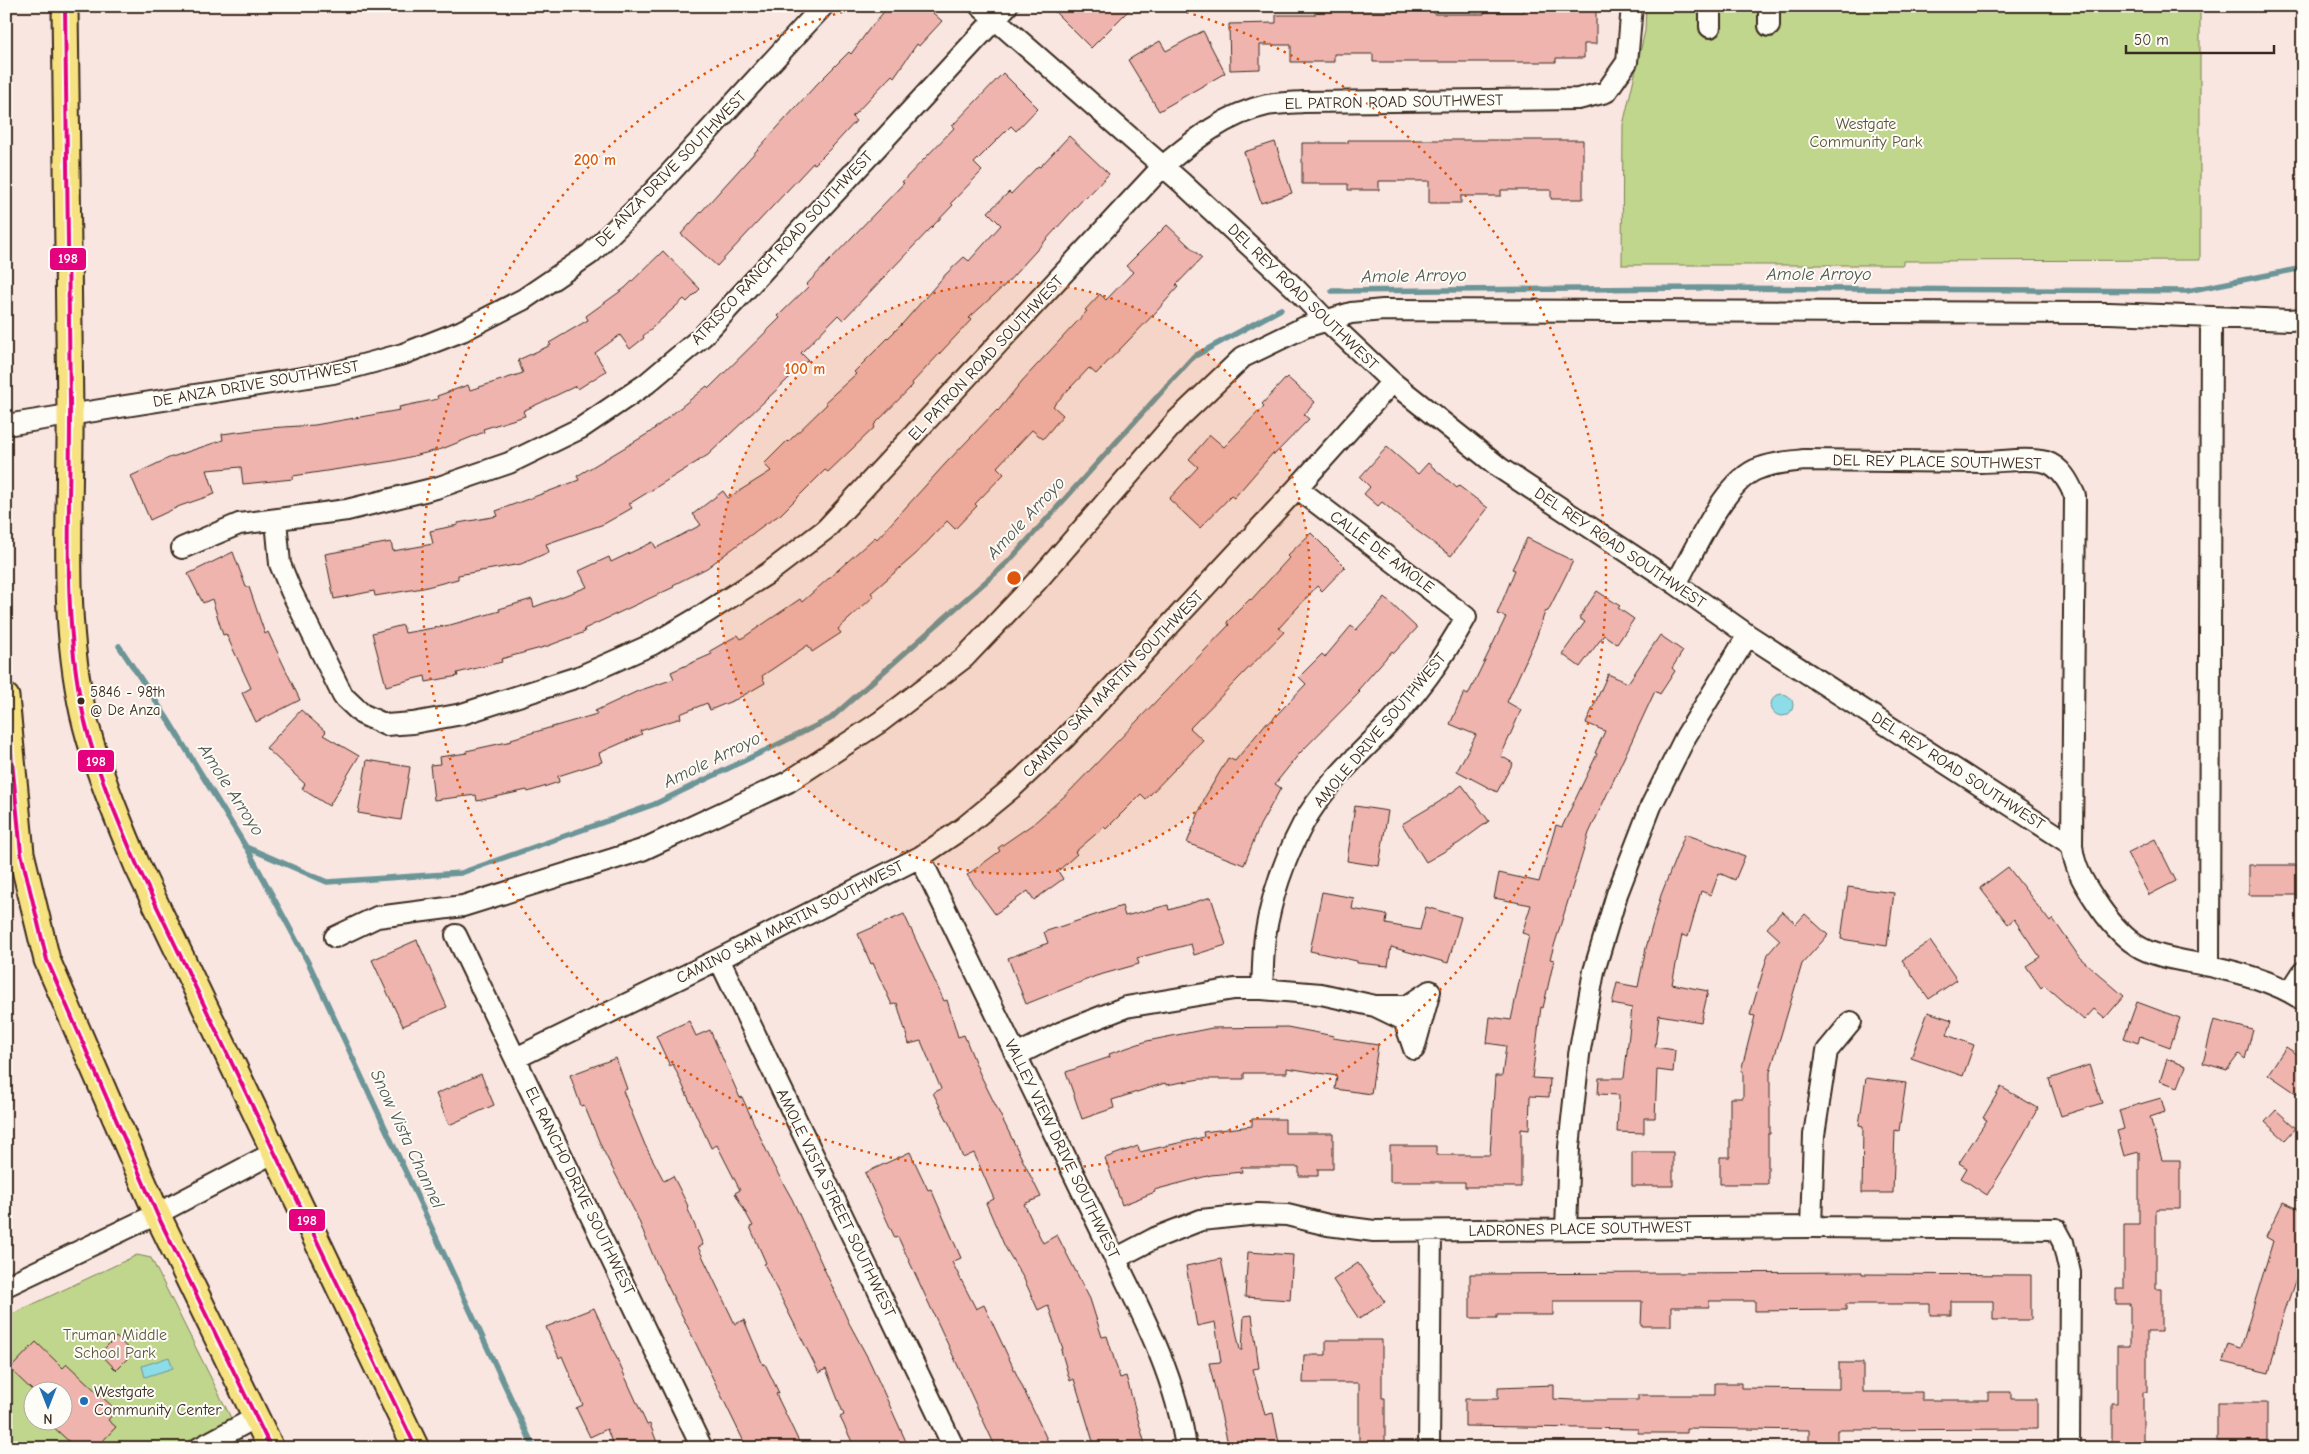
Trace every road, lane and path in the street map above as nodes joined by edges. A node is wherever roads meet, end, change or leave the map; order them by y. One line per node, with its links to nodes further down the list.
1 (65, 6): 14 (main road)
2 (823, 6): 14 (street, DE ANZA DRIVE SOUTHWEST)
3 (1632, 6): 9 (street, EL PATRON ROAD SOUTHWEST)
4 (1710, 6): 8 (street)
5 (1769, 6): 7 (street)
6 (993, 11): 9 (street, DEL REY ROAD SOUTHWEST); 17 (street, ATRISCO RANCH ROAD SOUTHWEST)
7 (1769, 26)
8 (1710, 27)
9 (1163, 166): 11 (street, DEL REY ROAD SOUTHWEST); 17 (street, EL PATRON ROAD SOUTHWEST)
10 (2211, 317): 11 (street); 12 (street); 28 (street)
11 (1324, 319): 13 (street, DEL REY ROAD SOUTHWEST); 26 (street)
12 (2303, 319)
13 (1392, 382): 16 (street, CAMINO SAN MARTIN SOUTHWEST); 19 (street, DEL REY ROAD SOUTHWEST)
14 (70, 415): 15 (street, DE ANZA DRIVE SOUTHWEST); 36 (main road)
15 (6, 425)
16 (1297, 488): 20 (street, CALLE DE AMOLE); 24 (street, CAMINO SAN MARTIN SOUTHWEST)
17 (276, 520): 18 (street, ATRISCO RANCH ROAD SOUTHWEST)
18 (182, 548)
19 (1676, 584): 21 (street, DEL REY ROAD SOUTHWEST); 23 (street, DEL REY PLACE SOUTHWEST)
20 (1466, 616): 30 (street, AMOLE DRIVE SOUTHWEST)
21 (1748, 635): 23 (street, DEL REY ROAD SOUTHWEST); 39 (street)
22 (6, 697): 37 (main road)
23 (2072, 845): 28 (street)
24 (920, 856): 27 (street, CAMINO SAN MARTIN SOUTHWEST); 34 (street, VALLEY VIEW DRIVE SOUTHWEST)
25 (456, 935): 35 (street, EL RANCHO DRIVE SOUTHWEST)
26 (335, 937)
27 (719, 959): 35 (street, CAMINO SAN MARTIN SOUTHWEST); 48 (street, AMOLE VISTA STREET SOUTHWEST)
28 (2209, 966): 31 (street)
29 (2303, 972): 31 (street)
30 (1262, 988): 32 (street); 34 (street)
31 (2296, 996)
32 (1375, 1006)
33 (1852, 1022): 38 (street)
34 (1017, 1054): 41 (street, VALLEY VIEW DRIVE SOUTHWEST)
35 (516, 1058): 47 (street, EL RANCHO DRIVE SOUTHWEST)
36 (275, 1152): 37 (street); 46 (main road)
37 (157, 1214): 42 (street); 43 (main road)
38 (1811, 1227): 39 (street, LADRONES PLACE SOUTHWEST); 51 (street, LADRONES PLACE SOUTHWEST)
39 (1566, 1229): 40 (street, LADRONES PLACE SOUTHWEST)
40 (1431, 1231): 41 (street, LADRONES PLACE SOUTHWEST); 50 (street)
41 (1115, 1259): 49 (street, VALLEY VIEW DRIVE SOUTHWEST)
42 (6, 1286)
43 (255, 1418): 44 (street); 45 (main road)
44 (199, 1448)
45 (271, 1448)
46 (416, 1448)
47 (702, 1448)
48 (954, 1448)
49 (1186, 1448)
50 (1429, 1448)
51 (2068, 1448)

